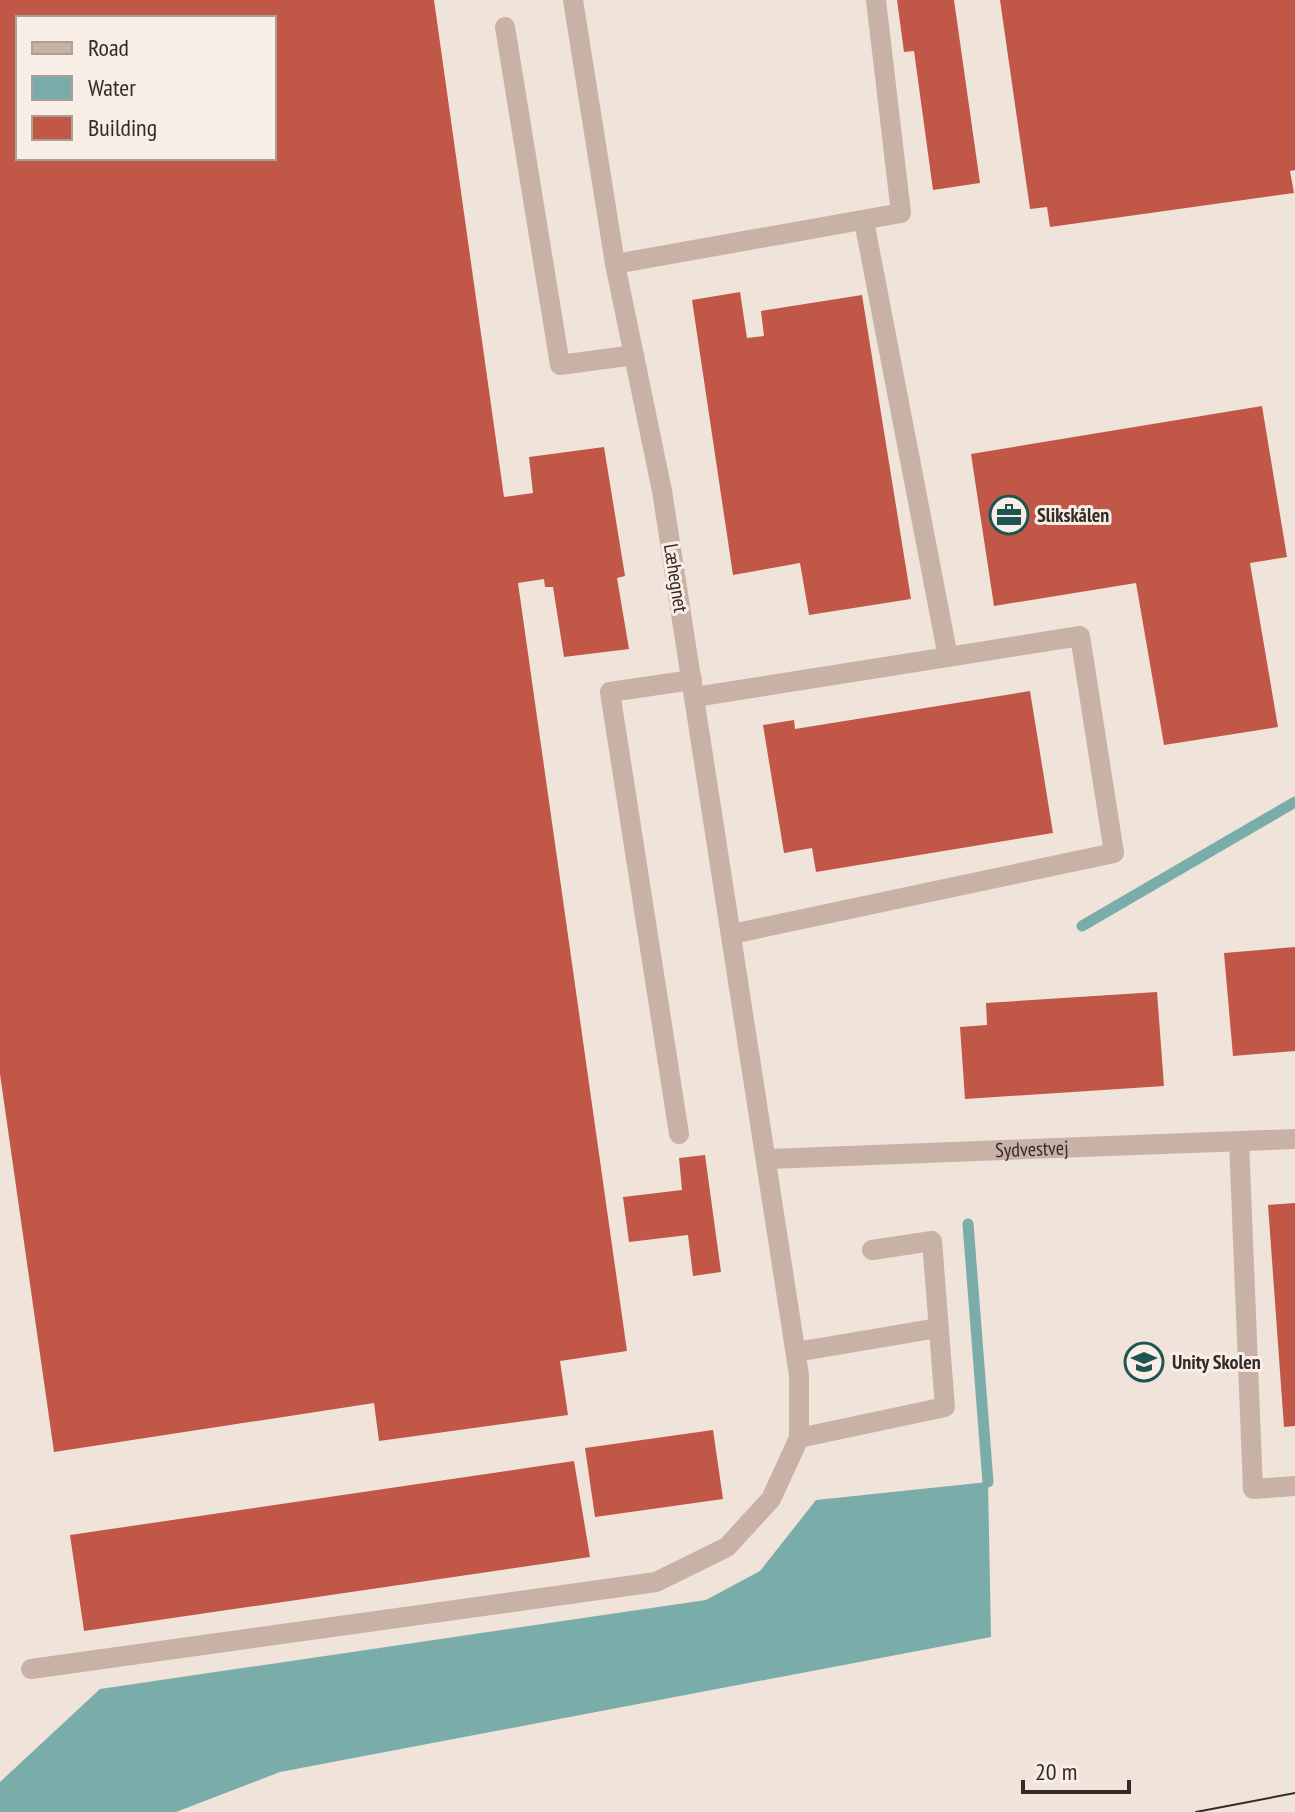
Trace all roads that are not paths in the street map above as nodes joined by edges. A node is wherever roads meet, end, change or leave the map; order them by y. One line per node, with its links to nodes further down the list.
1 (573, 0): 5 (street, Læhegnet)
2 (876, 0): 4 (street)
3 (505, 27): 6 (street)
4 (864, 221): 5 (street); 7 (street)
5 (615, 264): 6 (street, Læhegnet)
6 (634, 355): 8 (street, Læhegnet)
7 (948, 657): 8 (street); 9 (street)
8 (694, 689): 9 (street, Læhegnet); 10 (street)
9 (732, 934): 13 (street, Læhegnet)
10 (679, 1134)
11 (1295, 1139): 12 (street, Sydvestvej)
12 (1239, 1141): 13 (street, Sydvestvej); 18 (street)
13 (768, 1159): 16 (street, Læhegnet)
14 (872, 1250): 15 (street)
15 (938, 1328): 16 (street); 17 (street)
16 (796, 1352): 17 (street, Læhegnet)
17 (799, 1438): 19 (street)
18 (1295, 1486)
19 (31, 1669)

